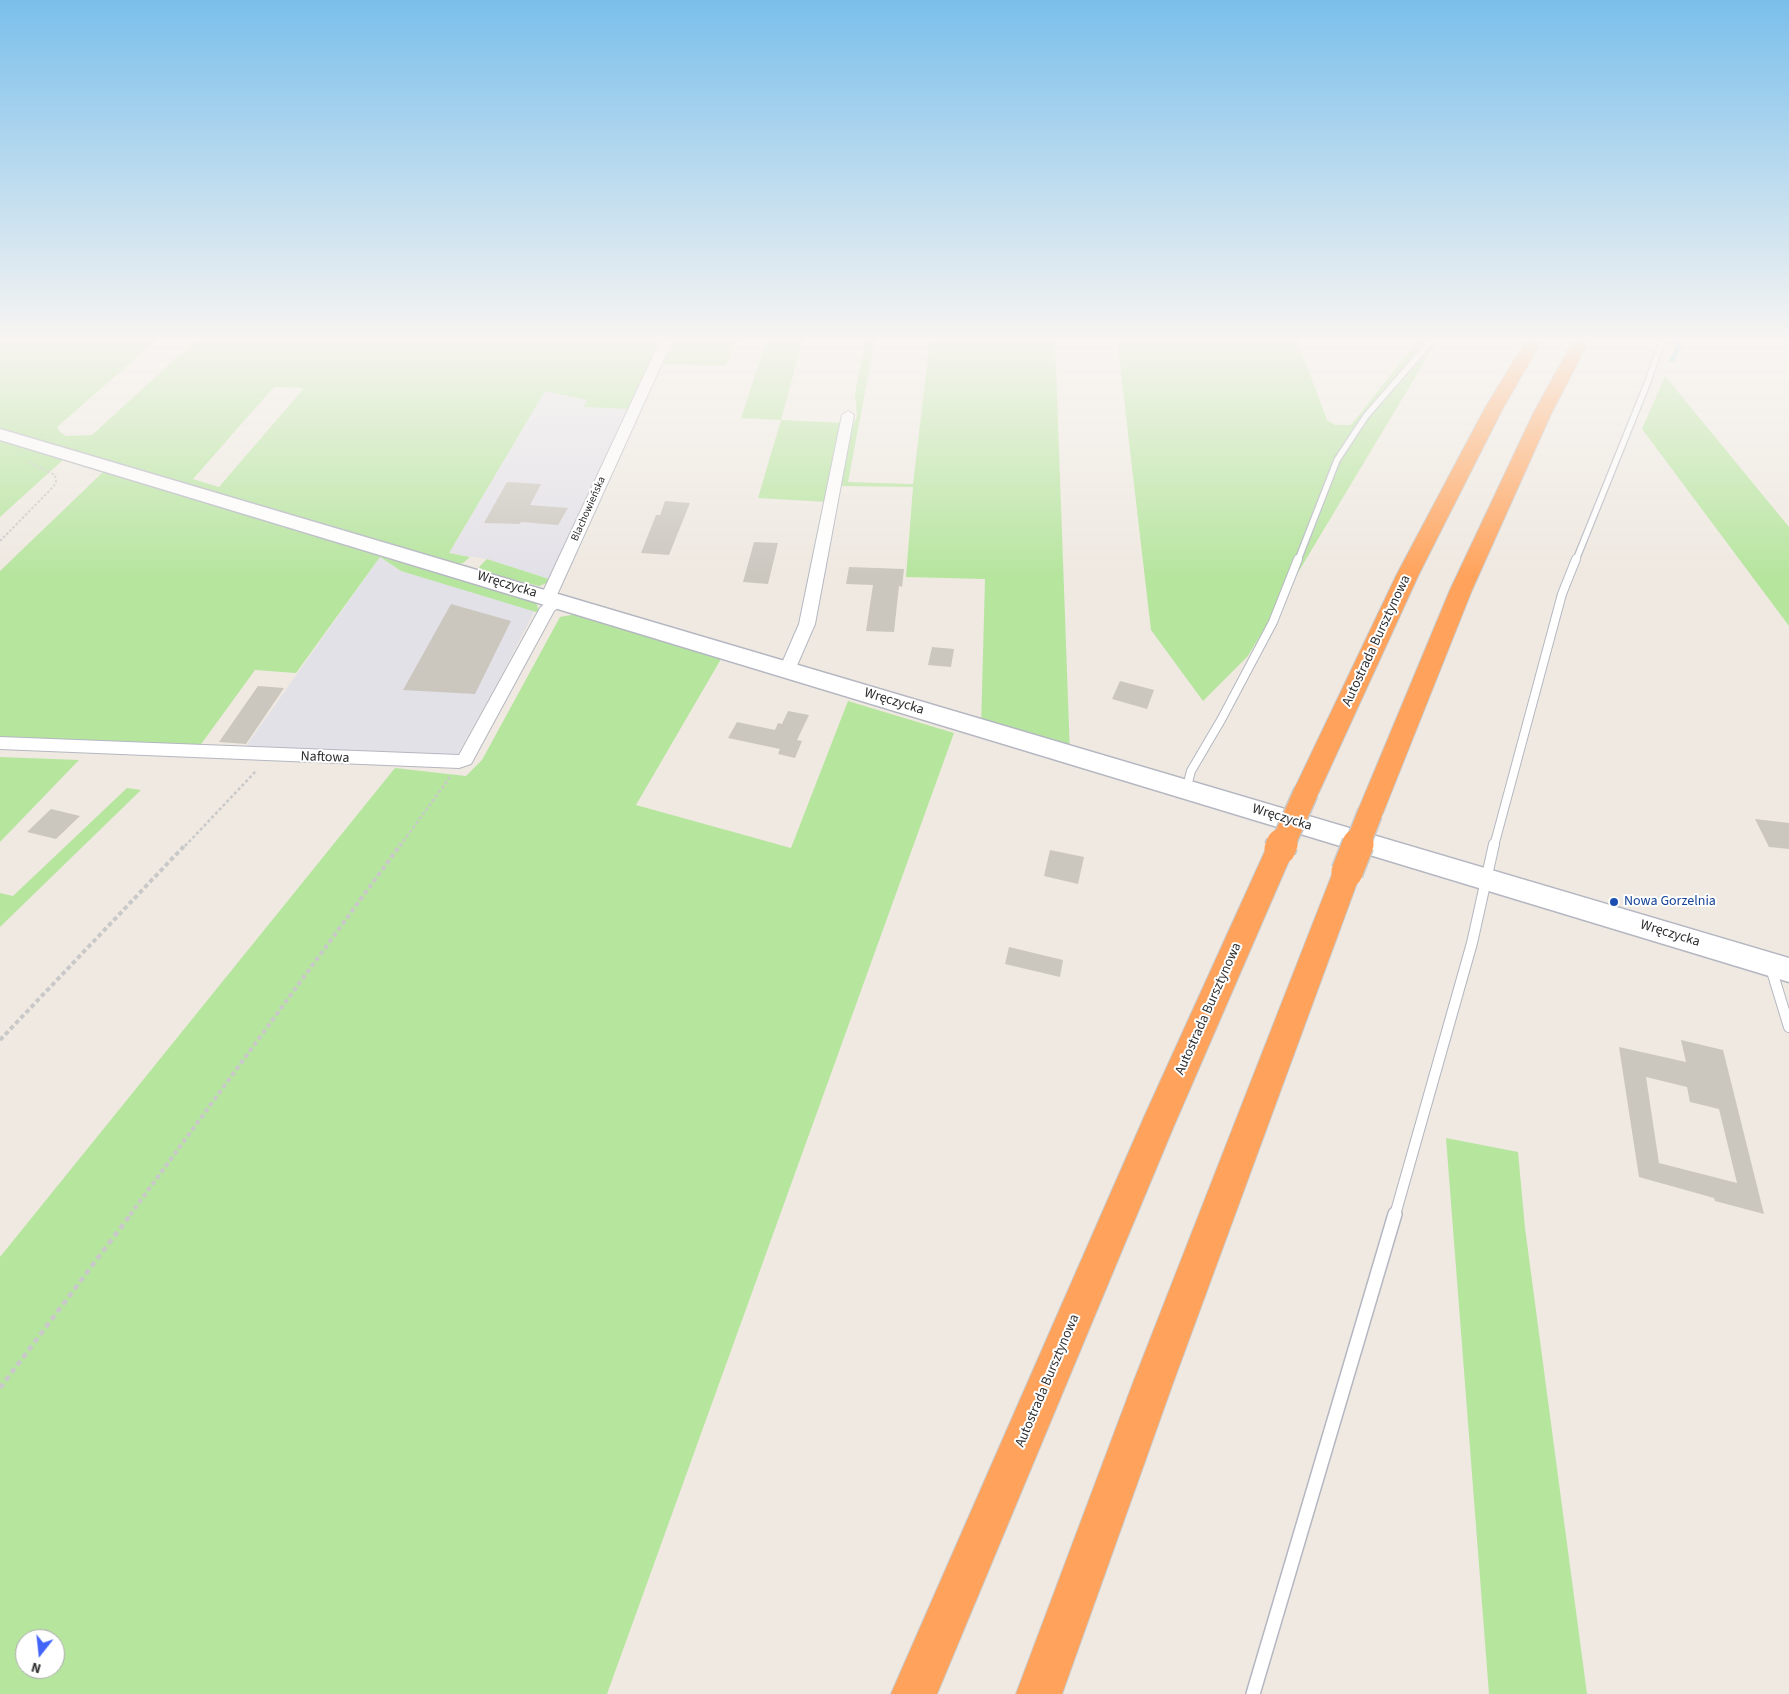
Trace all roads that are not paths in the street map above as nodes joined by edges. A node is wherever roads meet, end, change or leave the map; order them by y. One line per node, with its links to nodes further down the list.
1 (633, 418): 8 (street, Blachowieńska)
2 (847, 418): 9 (street)
3 (1365, 418): 11 (lane)
4 (1489, 418): 15 (highway, Autostrada Bursztynowa, bridge)
5 (1540, 418): 16 (highway, bridge)
6 (1633, 418): 12 (lane)
7 (0, 434): 8 (main road, Wręczycka)
8 (553, 599): 9 (main road, Wręczycka); 10 (street, Naftowa)
9 (787, 670): 11 (main road, Wręczycka)
10 (0, 743)
11 (1186, 790): 12 (main road, Wręczycka)
12 (1485, 879): 13 (main road, Wręczycka); 17 (lane)
13 (1779, 967): 14 (lane)
14 (1789, 1027)
15 (914, 1694)
16 (1039, 1694)
17 (1253, 1694)

